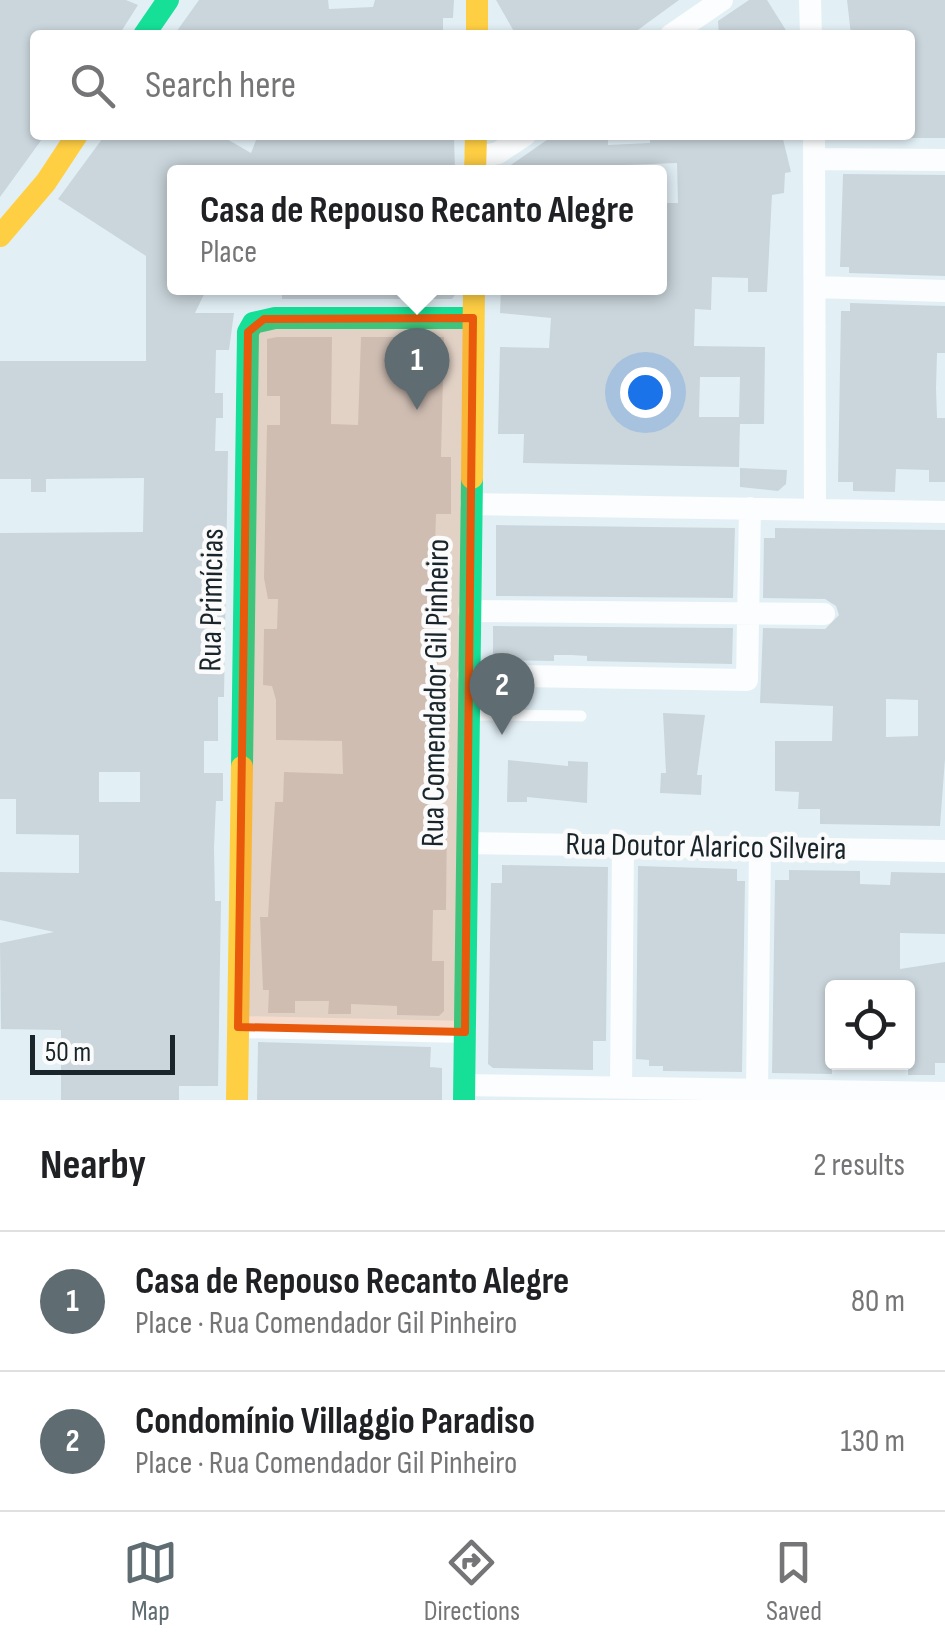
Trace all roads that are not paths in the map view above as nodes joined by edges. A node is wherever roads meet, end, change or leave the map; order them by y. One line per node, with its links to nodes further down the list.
1 (168, 0): 5 (street)
2 (478, 0): 6 (street)
3 (722, 0): 7 (street)
4 (810, 0): 8 (street)
5 (147, 30)
6 (477, 30)
7 (677, 30)
8 (811, 30)
9 (74, 140): 14 (street)
10 (518, 140): 12 (street)
11 (814, 147): 13 (street); 15 (street)
12 (475, 155)
13 (945, 160)
14 (0, 236)
15 (815, 287): 16 (street); 21 (street)
16 (945, 291)
17 (474, 295): 18 (street, Rua Comendador Gil Pinheiro)
18 (473, 318): 19 (street, Rua Comendador Gil Pinheiro); 33 (street, Rua Primícias)
19 (471, 504): 20 (street); 23 (street, Rua Comendador Gil Pinheiro)
20 (750, 508): 21 (street); 24 (street)
21 (815, 510): 22 (street)
22 (945, 512)
23 (469, 612): 24 (street); 26 (street, Rua Comendador Gil Pinheiro)
24 (749, 613): 25 (street); 26 (street)
25 (824, 614)
26 (468, 675): 27 (street, Rua Comendador Gil Pinheiro)
27 (468, 715): 28 (lane); 29 (street, Rua Comendador Gil Pinheiro)
28 (582, 716)
29 (468, 843): 30 (street, Rua Doutor Alarico Silveira); 34 (street, Rua Comendador Gil Pinheiro)
30 (624, 846): 31 (street, Rua Doutor Alarico Silveira); 35 (street)
31 (760, 848): 32 (street, Rua Doutor Alarico Silveira); 36 (street)
32 (945, 851)
33 (238, 1027): 34 (street); 39 (street, Rua Primícias)
34 (465, 1032): 37 (street, Rua Comendador Gil Pinheiro)
35 (621, 1087): 36 (street); 37 (street)
36 (757, 1090): 38 (street)
37 (464, 1092)
38 (945, 1093)
39 (237, 1100)

